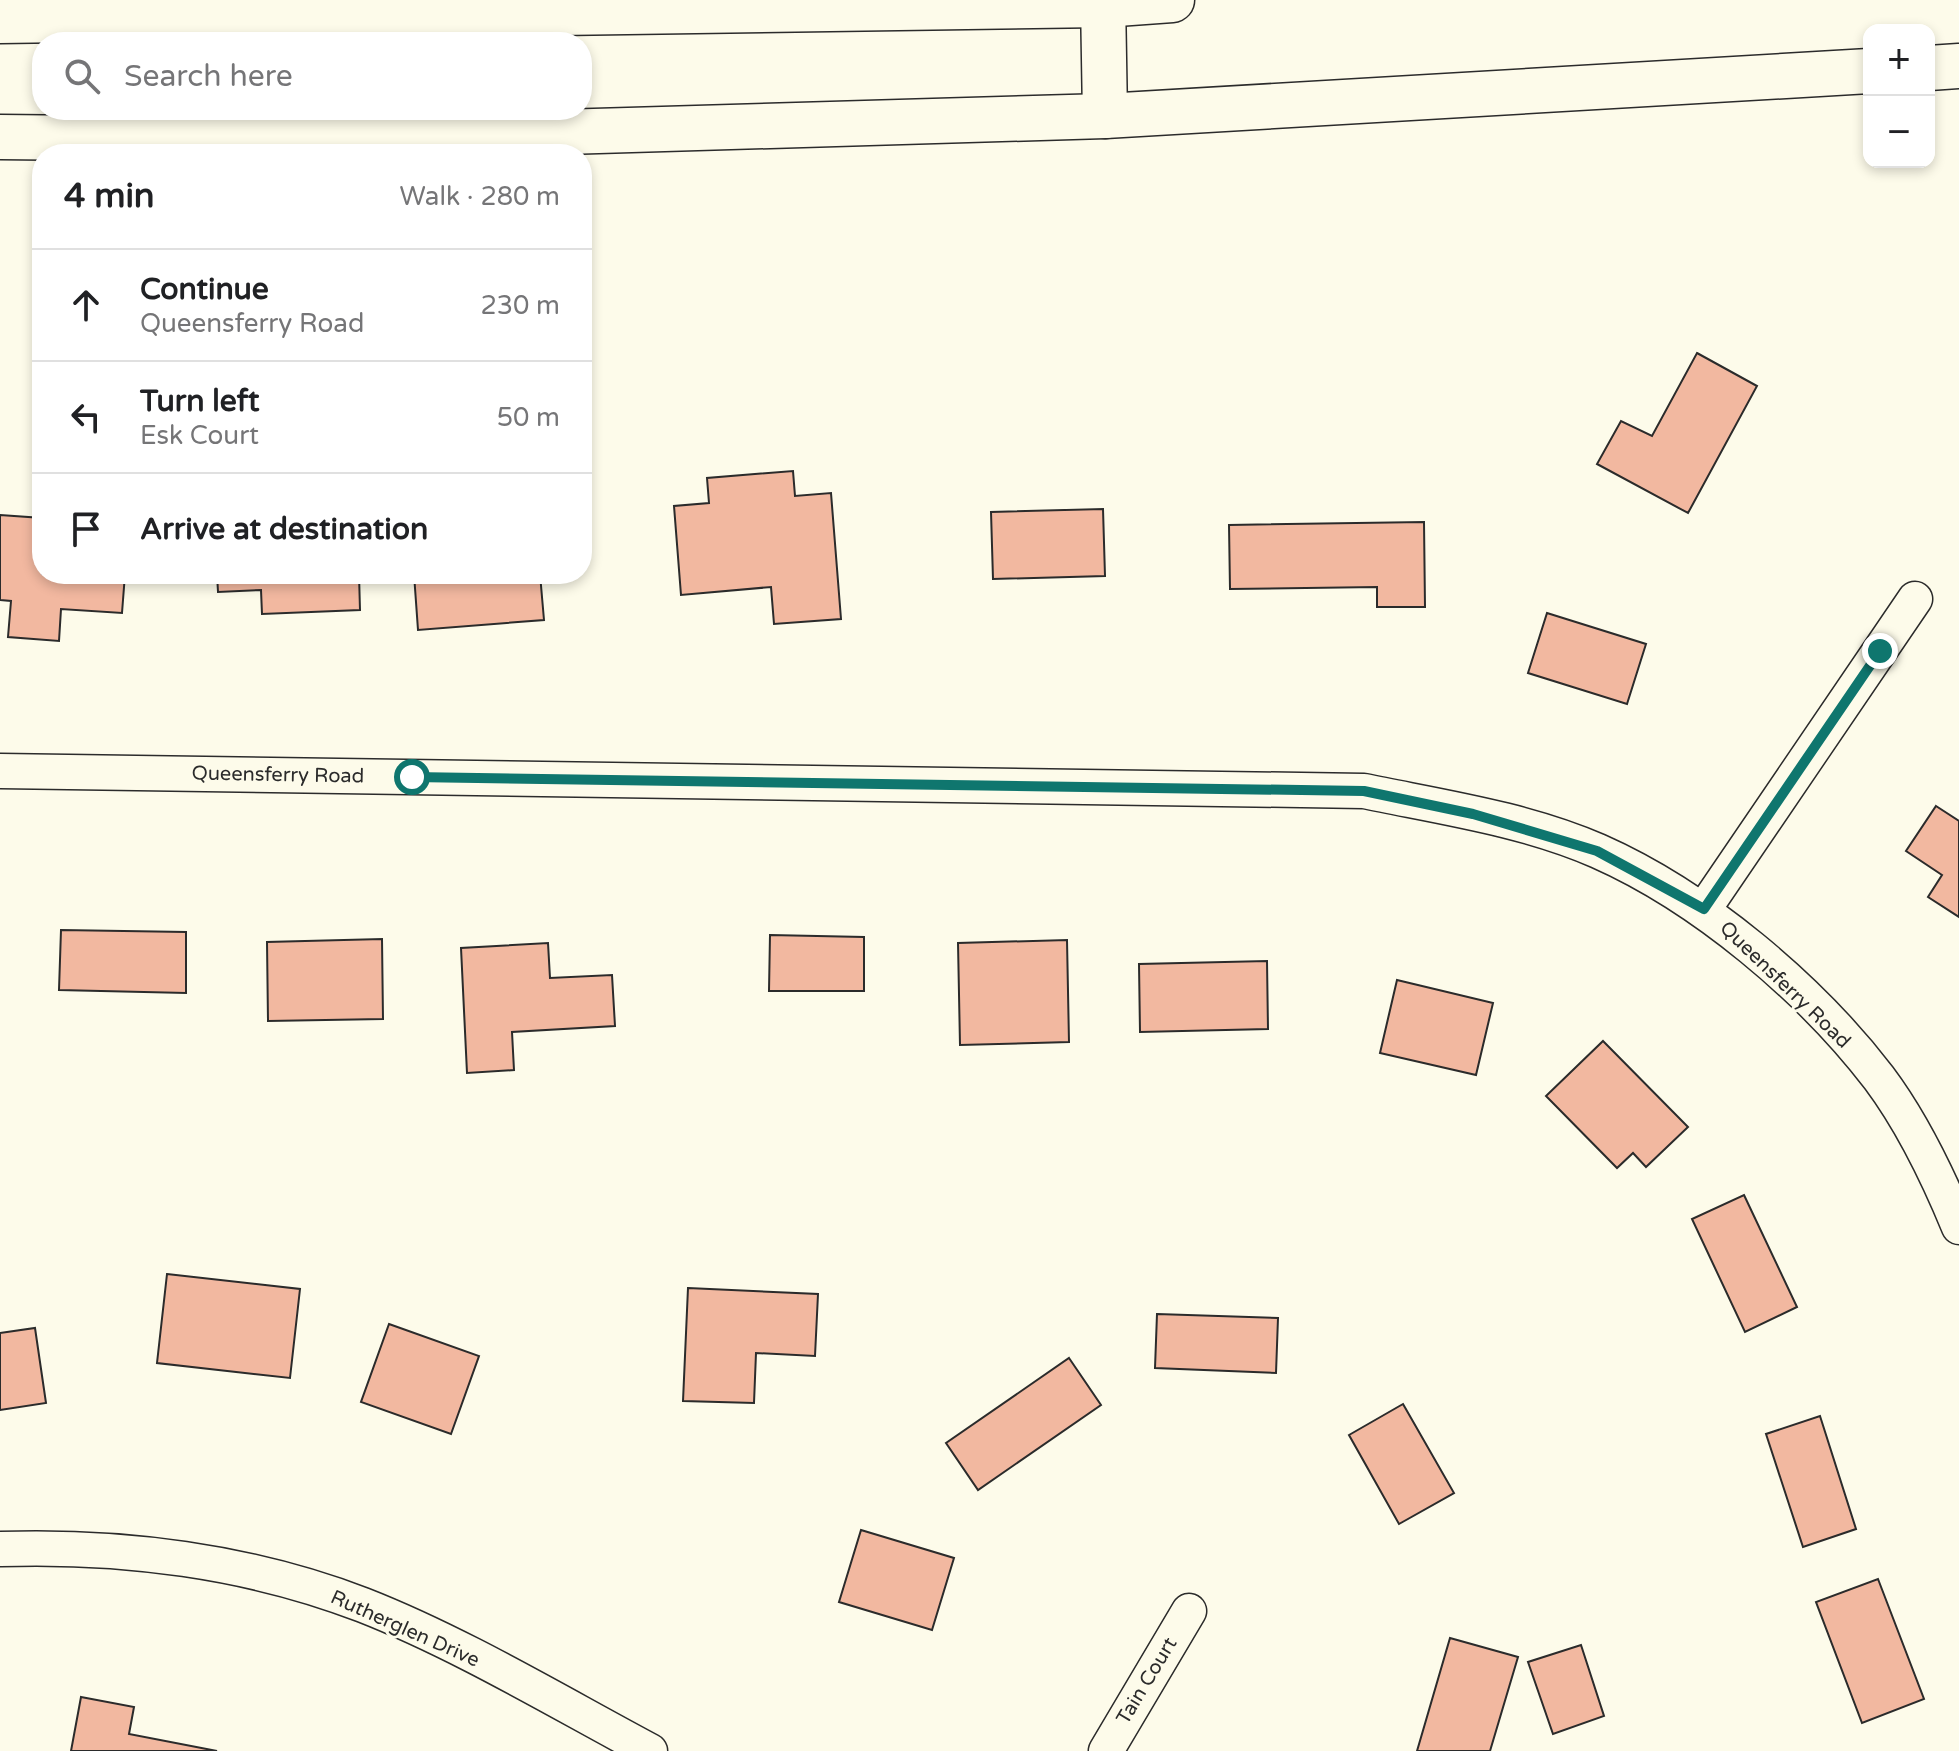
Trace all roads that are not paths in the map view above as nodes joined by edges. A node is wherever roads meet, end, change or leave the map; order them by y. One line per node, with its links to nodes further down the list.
1 (1172, 0): 2 (main road)
2 (1103, 3): 3 (main road); 7 (main road)
3 (0, 21)
4 (1959, 66): 5 (main road)
5 (1935, 68)
6 (1863, 71): 7 (main road)
7 (1105, 116): 8 (main road)
8 (0, 137)
9 (1915, 599): 11 (street)
10 (0, 771): 11 (street, Queensferry Road)
11 (1704, 909): 12 (street, Queensferry Road)
12 (1959, 1227)
13 (0, 1549): 15 (street, Rutherglen Drive)
14 (1189, 1611): 16 (street, Tain Court)
15 (650, 1751)
16 (1106, 1751)

